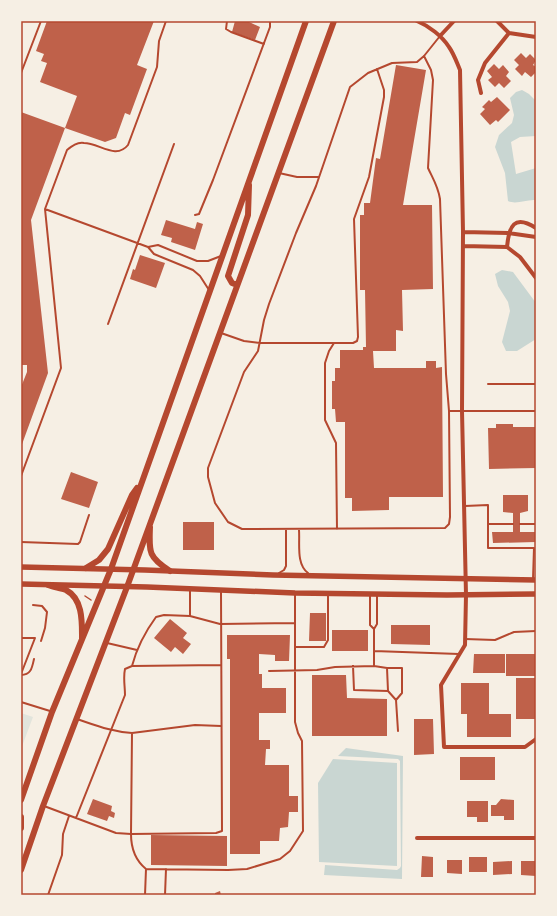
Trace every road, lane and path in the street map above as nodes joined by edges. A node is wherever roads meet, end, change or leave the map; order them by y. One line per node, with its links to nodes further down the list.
1 (41, 21): 16 (lane)
2 (166, 21): 22 (lane)
3 (227, 21): 13 (lane)
4 (270, 21): 13 (lane)
5 (306, 21): 21 (main road)
6 (334, 21): 19 (main road)
7 (417, 21): 11 (street)
8 (454, 21): 11 (street)
9 (497, 21): 10 (street)
10 (510, 33): 12 (street); 17 (street)
11 (440, 36): 14 (lane); 25 (street)
12 (536, 37)
13 (264, 44): 23 (lane)
14 (424, 56): 15 (lane); 42 (lane)
15 (377, 69): 20 (lane); 39 (lane)
16 (21, 73)
17 (480, 94)
18 (174, 144): 28 (lane)
19 (278, 173): 20 (lane); 34 (main road)
20 (319, 177): 38 (lane)
21 (249, 179): 32 (main road); 34 (main road)
22 (44, 209): 28 (lane); 45 (lane)
23 (195, 215)
24 (536, 228): 26 (street)
25 (463, 232): 26 (street); 29 (street)
26 (508, 233): 27 (street); 31 (street)
27 (536, 237)
28 (138, 243): 30 (lane); 36 (lane)
29 (463, 246): 31 (street); 43 (street)
30 (148, 247): 32 (lane); 35 (lane)
31 (507, 247): 33 (street)
32 (222, 256): 35 (main road)
33 (536, 278)
34 (237, 285): 37 (main road)
35 (209, 291): 46 (main road)
36 (108, 324)
37 (220, 333): 38 (lane); 49 (main road)
38 (260, 343): 39 (lane); 55 (lane)
39 (334, 343): 54 (lane)
40 (488, 384): 41 (lane)
41 (536, 384)
42 (449, 411): 43 (lane); 54 (lane)
43 (462, 411): 44 (lane); 47 (street)
44 (536, 411)
45 (21, 476)
46 (141, 483): 60 (main road); 61 (main road)
47 (465, 506): 50 (lane); 66 (street)
48 (89, 514): 57 (lane)
49 (150, 521): 62 (main road); 63 (main road)
50 (488, 524): 51 (lane); 58 (lane)
51 (513, 524)
52 (520, 524): 53 (lane)
53 (536, 524)
54 (337, 529): 56 (lane)
55 (286, 530): 56 (lane); 64 (lane)
56 (299, 530): 65 (lane)
57 (21, 542)
58 (535, 548): 67 (lane)
59 (21, 567): 60 (main road)
60 (86, 568): 61 (main road)
61 (111, 569): 62 (main road); 70 (main road)
62 (133, 570): 63 (main road); 71 (main road)
63 (170, 571): 64 (main road)
64 (273, 576): 65 (main road)
65 (315, 576): 66 (main road)
66 (466, 579): 67 (main road); 80 (street)
67 (535, 580)
68 (21, 584): 69 (main road)
69 (48, 585): 70 (main road); 93 (main road)
70 (104, 586): 71 (main road); 93 (main road)
71 (127, 587): 72 (main road); 94 (main road)
72 (190, 588): 73 (main road); 85 (lane)
73 (221, 590): 75 (main road); 87 (lane)
74 (86, 591): 81 (path)
75 (295, 593): 76 (main road); 86 (lane)
76 (328, 594): 77 (main road); 95 (lane)
77 (370, 594): 78 (main road); 88 (lane)
78 (377, 594): 80 (main road); 88 (lane)
79 (536, 594): 80 (main road)
80 (466, 595): 91 (street)
81 (85, 596): 82 (path); 83 (path)
82 (82, 600)
83 (91, 600)
84 (33, 606): 92 (lane)
85 (190, 616): 87 (lane); 96 (lane)
86 (295, 623): 87 (lane); 95 (lane)
87 (220, 624): 100 (lane)
88 (374, 629): 97 (lane)
89 (536, 631): 91 (lane)
90 (21, 638): 107 (lane)
91 (465, 639): 98 (street)
92 (41, 641)
93 (82, 642): 111 (main road)
94 (105, 643): 96 (lane); 112 (main road)
95 (295, 647): 106 (lane)
96 (136, 650): 101 (lane)
97 (374, 651): 98 (lane); 103 (lane)
98 (460, 654): 117 (street)
99 (34, 659): 107 (lane)
100 (221, 665): 101 (lane); 113 (lane)
101 (132, 666): 114 (lane)
102 (354, 666): 103 (lane); 106 (lane); 108 (lane)
103 (374, 666): 104 (lane)
104 (387, 668): 108 (lane); 109 (lane)
105 (269, 671): 106 (lane)
106 (295, 671): 128 (lane)
107 (21, 674)
108 (388, 691): 109 (lane)
109 (396, 700): 115 (lane)
110 (21, 702): 111 (lane)
111 (52, 712): 118 (main road)
112 (76, 718): 114 (lane); 119 (main road)
113 (222, 726): 116 (lane); 124 (lane)
114 (111, 730): 116 (lane); 122 (lane)
115 (398, 731)
116 (132, 732): 124 (lane)
117 (536, 739)
118 (21, 800)
119 (43, 806): 120 (lane); 129 (main road)
120 (69, 816): 122 (lane); 130 (lane)
121 (21, 817): 123 (main road)
122 (76, 818): 124 (lane)
123 (21, 828)
124 (130, 834): 127 (lane)
125 (417, 838): 126 (street)
126 (536, 838)
127 (146, 869): 128 (lane); 131 (lane)
128 (166, 869): 132 (lane)
129 (21, 870)
130 (48, 895)
131 (145, 895)
132 (165, 895)

